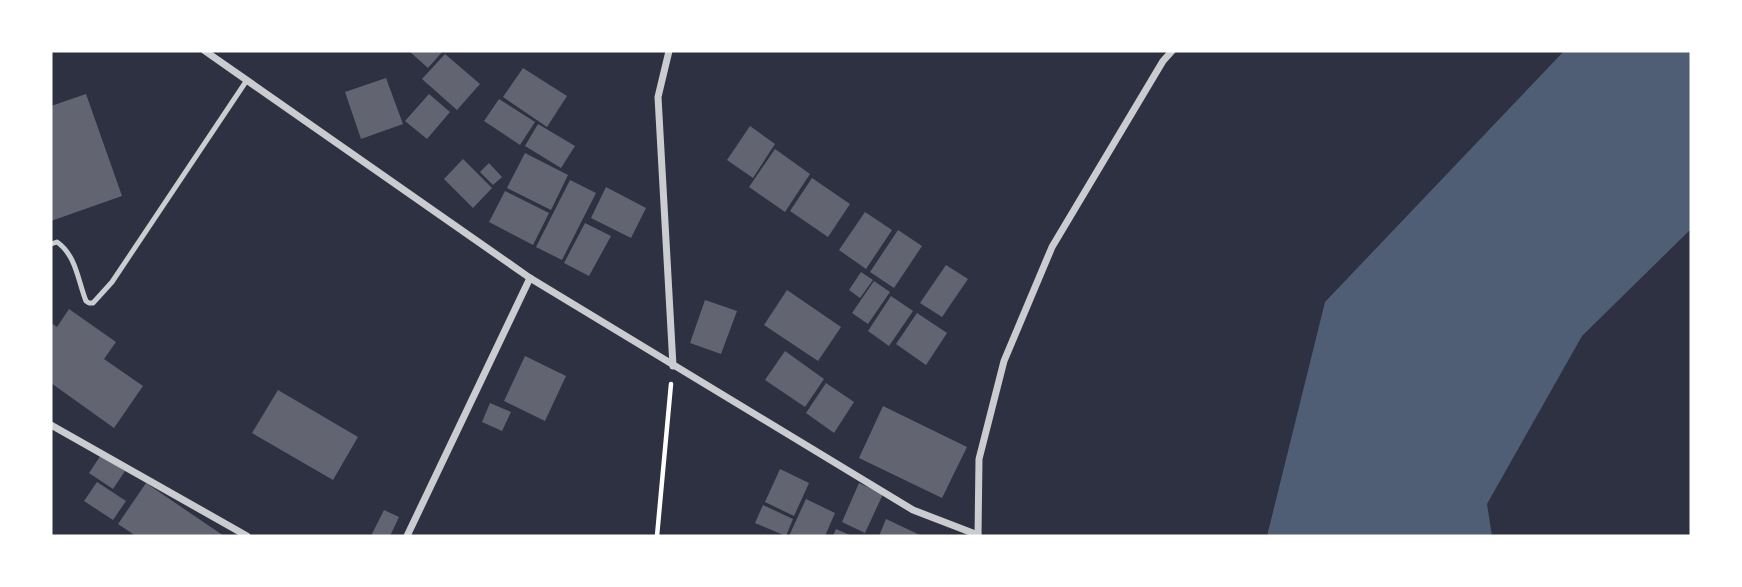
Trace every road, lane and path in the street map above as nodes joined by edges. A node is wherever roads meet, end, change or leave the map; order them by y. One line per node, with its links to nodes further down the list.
1 (205, 51): 4 (street)
2 (669, 51): 7 (street)
3 (1172, 51): 9 (street)
4 (247, 80): 5 (lane); 6 (street)
5 (51, 244)
6 (530, 278): 7 (street); 11 (street)
7 (673, 366): 9 (street); 12 (path)
8 (51, 425): 10 (street)
9 (978, 535)
10 (247, 536)
11 (407, 536)
12 (657, 536)

